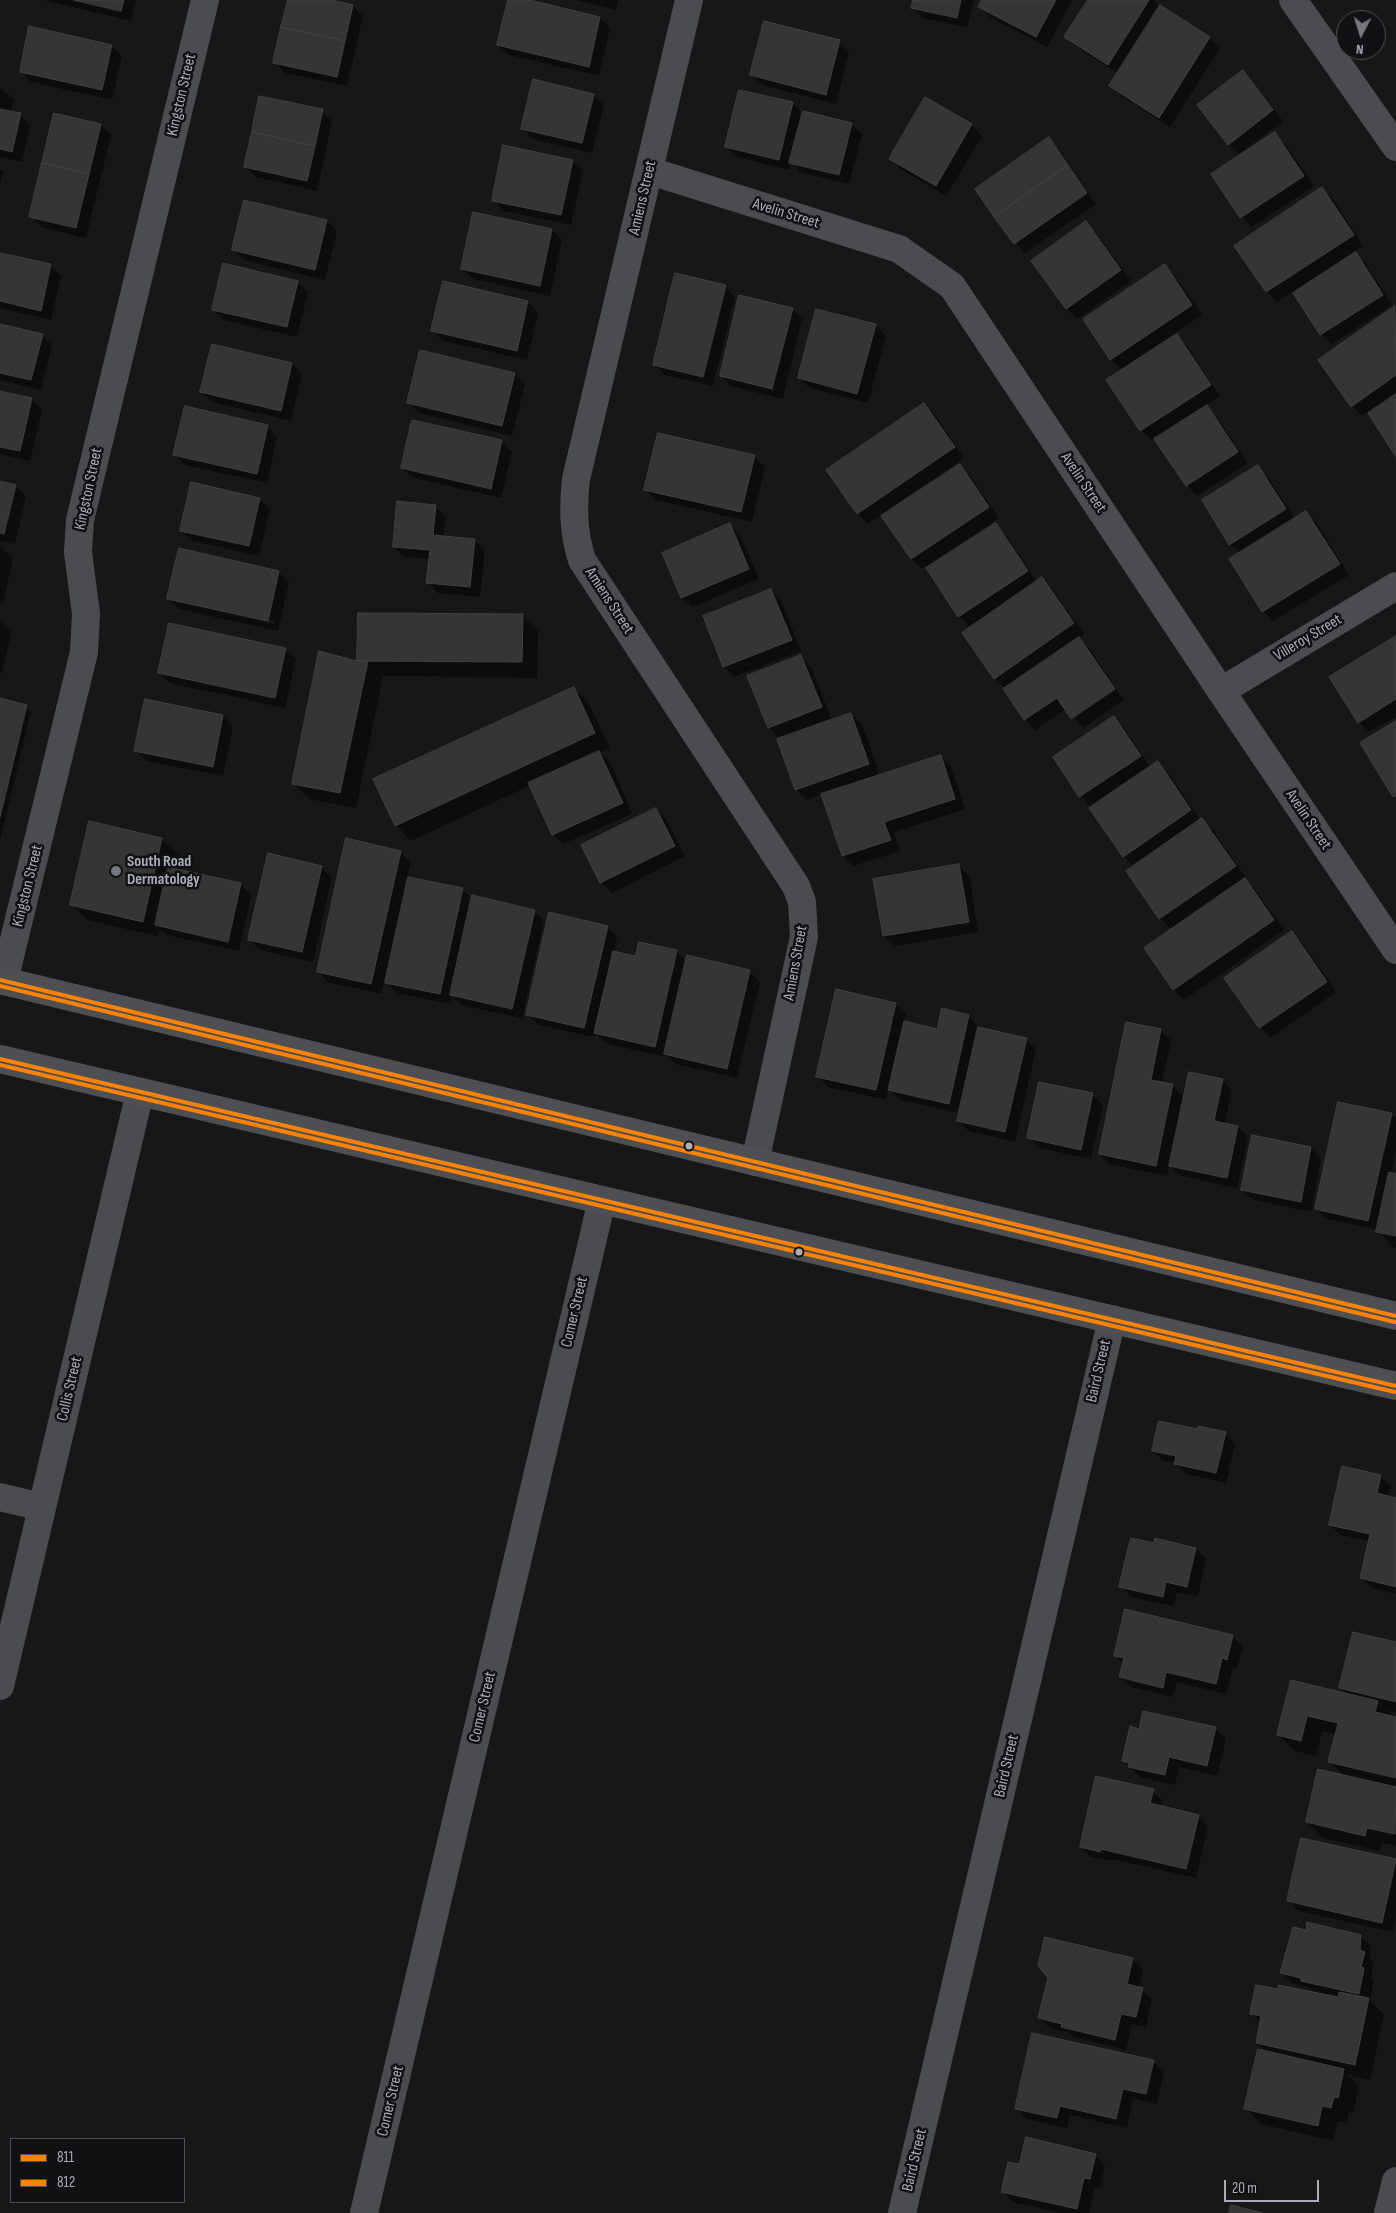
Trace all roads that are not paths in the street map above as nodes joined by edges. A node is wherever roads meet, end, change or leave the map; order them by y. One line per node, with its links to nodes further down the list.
1 (205, 0): 9 (street, Kingston Street)
2 (689, 0): 5 (street, Amiens Street)
3 (1294, 0): 4 (street)
4 (1396, 147)
5 (650, 170): 7 (street, Avelin Street); 12 (street, Amiens Street)
6 (1396, 586): 7 (street, Villeroy Street)
7 (1221, 691): 8 (street, Avelin Street)
8 (1396, 950)
9 (1, 986): 12 (main road)
10 (0, 1059): 11 (main road)
11 (140, 1092): 13 (main road); 18 (street, Collis Street)
12 (754, 1162): 14 (main road)
13 (602, 1200): 15 (main road); 21 (street, Comer Street)
14 (1396, 1316)
15 (1112, 1319): 16 (main road); 22 (street, Baird Street)
16 (1396, 1386)
17 (0, 1497): 18 (street)
18 (42, 1507): 19 (street, Collis Street)
19 (0, 1686)
20 (1396, 2180): 23 (street)
21 (364, 2213)
22 (902, 2213)
23 (1388, 2213)

